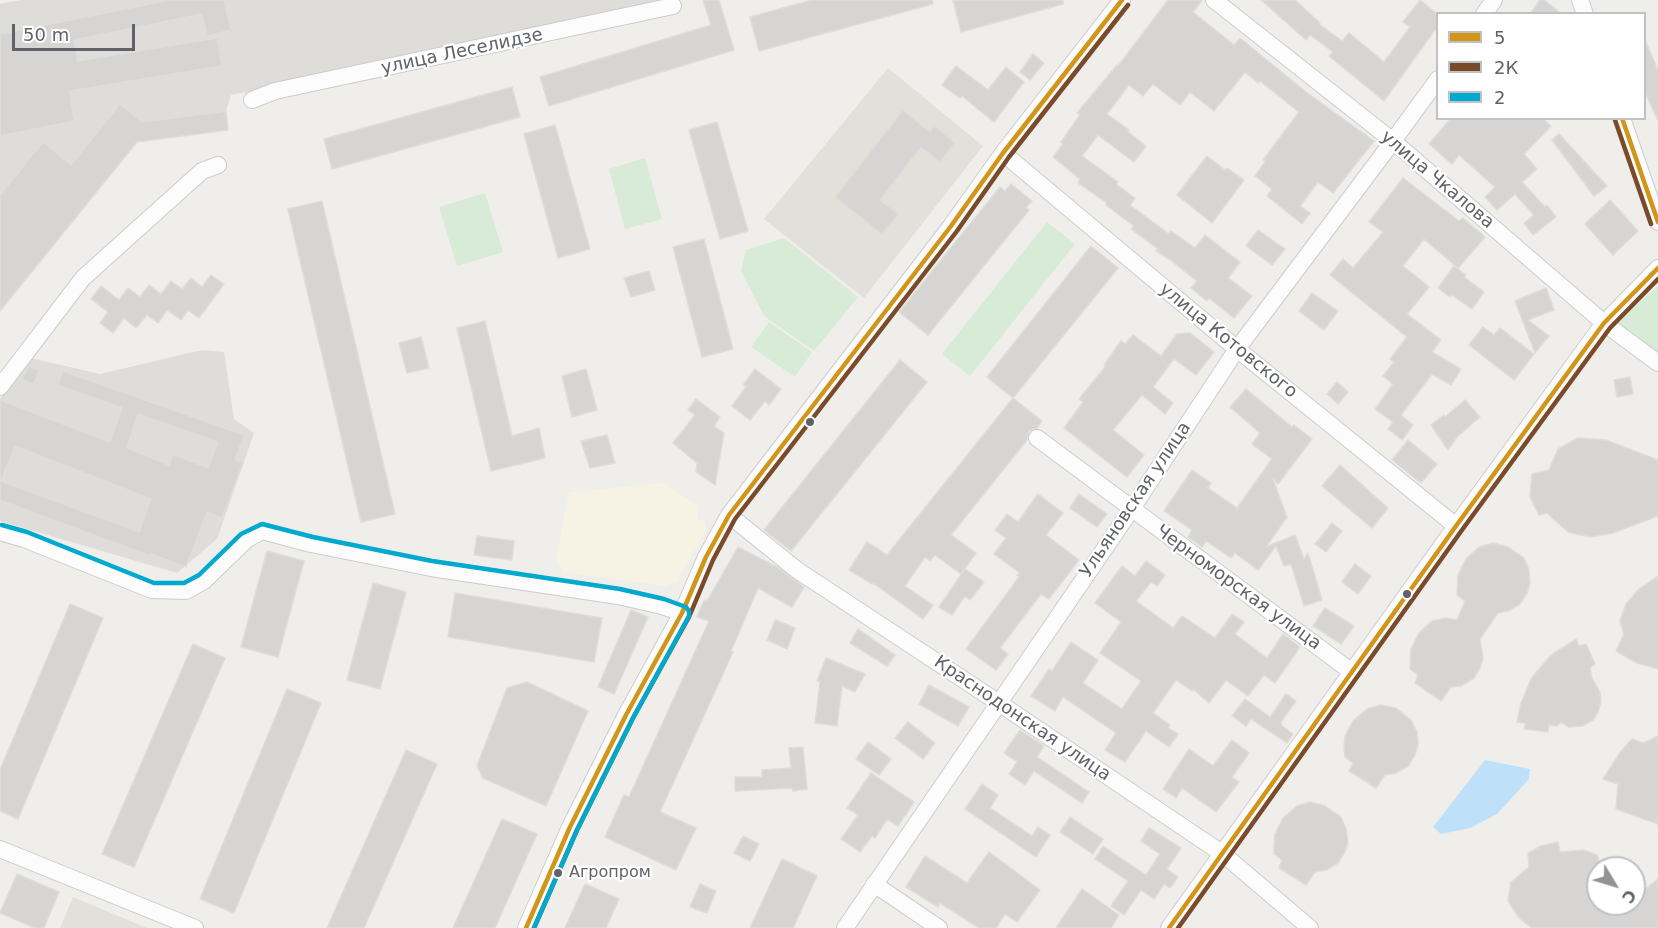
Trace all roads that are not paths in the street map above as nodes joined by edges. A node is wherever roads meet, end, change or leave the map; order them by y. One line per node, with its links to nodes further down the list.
1 (1122, 0): 8 (street)
2 (1214, 0): 7 (street, улица Чкалова)
3 (674, 6): 5 (street, улица Леселидзе)
4 (1436, 80): 7 (street, Ульяновская улица)
5 (252, 100)
6 (1623, 120): 10 (street)
7 (1393, 141): 12 (street, улица Чкалова); 13 (street, Ульяновская улица)
8 (1003, 153): 13 (street, улица Котовского); 18 (street)
9 (218, 165): 15 (street)
10 (1658, 222)
11 (1658, 268): 12 (street)
12 (1604, 323): 14 (street, улица Чкалова); 19 (street)
13 (1237, 348): 17 (street, Ульяновская улица); 19 (street, улица Котовского)
14 (1658, 363)
15 (0, 387)
16 (1037, 438): 17 (street, Черноморская улица)
17 (1131, 510): 22 (street, Черноморская улица); 23 (street, Ульяновская улица)
18 (729, 515): 21 (street); 23 (street, Краснодонская улица)
19 (1456, 526): 22 (street)
20 (0, 532): 21 (street)
21 (682, 613): 28 (street)
22 (1352, 672): 25 (street)
23 (999, 703): 25 (street, Краснодонская улица); 26 (street, Ульяновская улица)
24 (0, 849): 27 (street)
25 (1223, 854): 31 (street); 32 (street, Краснодонская улица)
26 (874, 884): 29 (street, Ульяновская улица); 30 (street)
27 (195, 928)
28 (526, 928)
29 (845, 928)
30 (939, 928)
31 (1169, 928)
32 (1310, 928)

